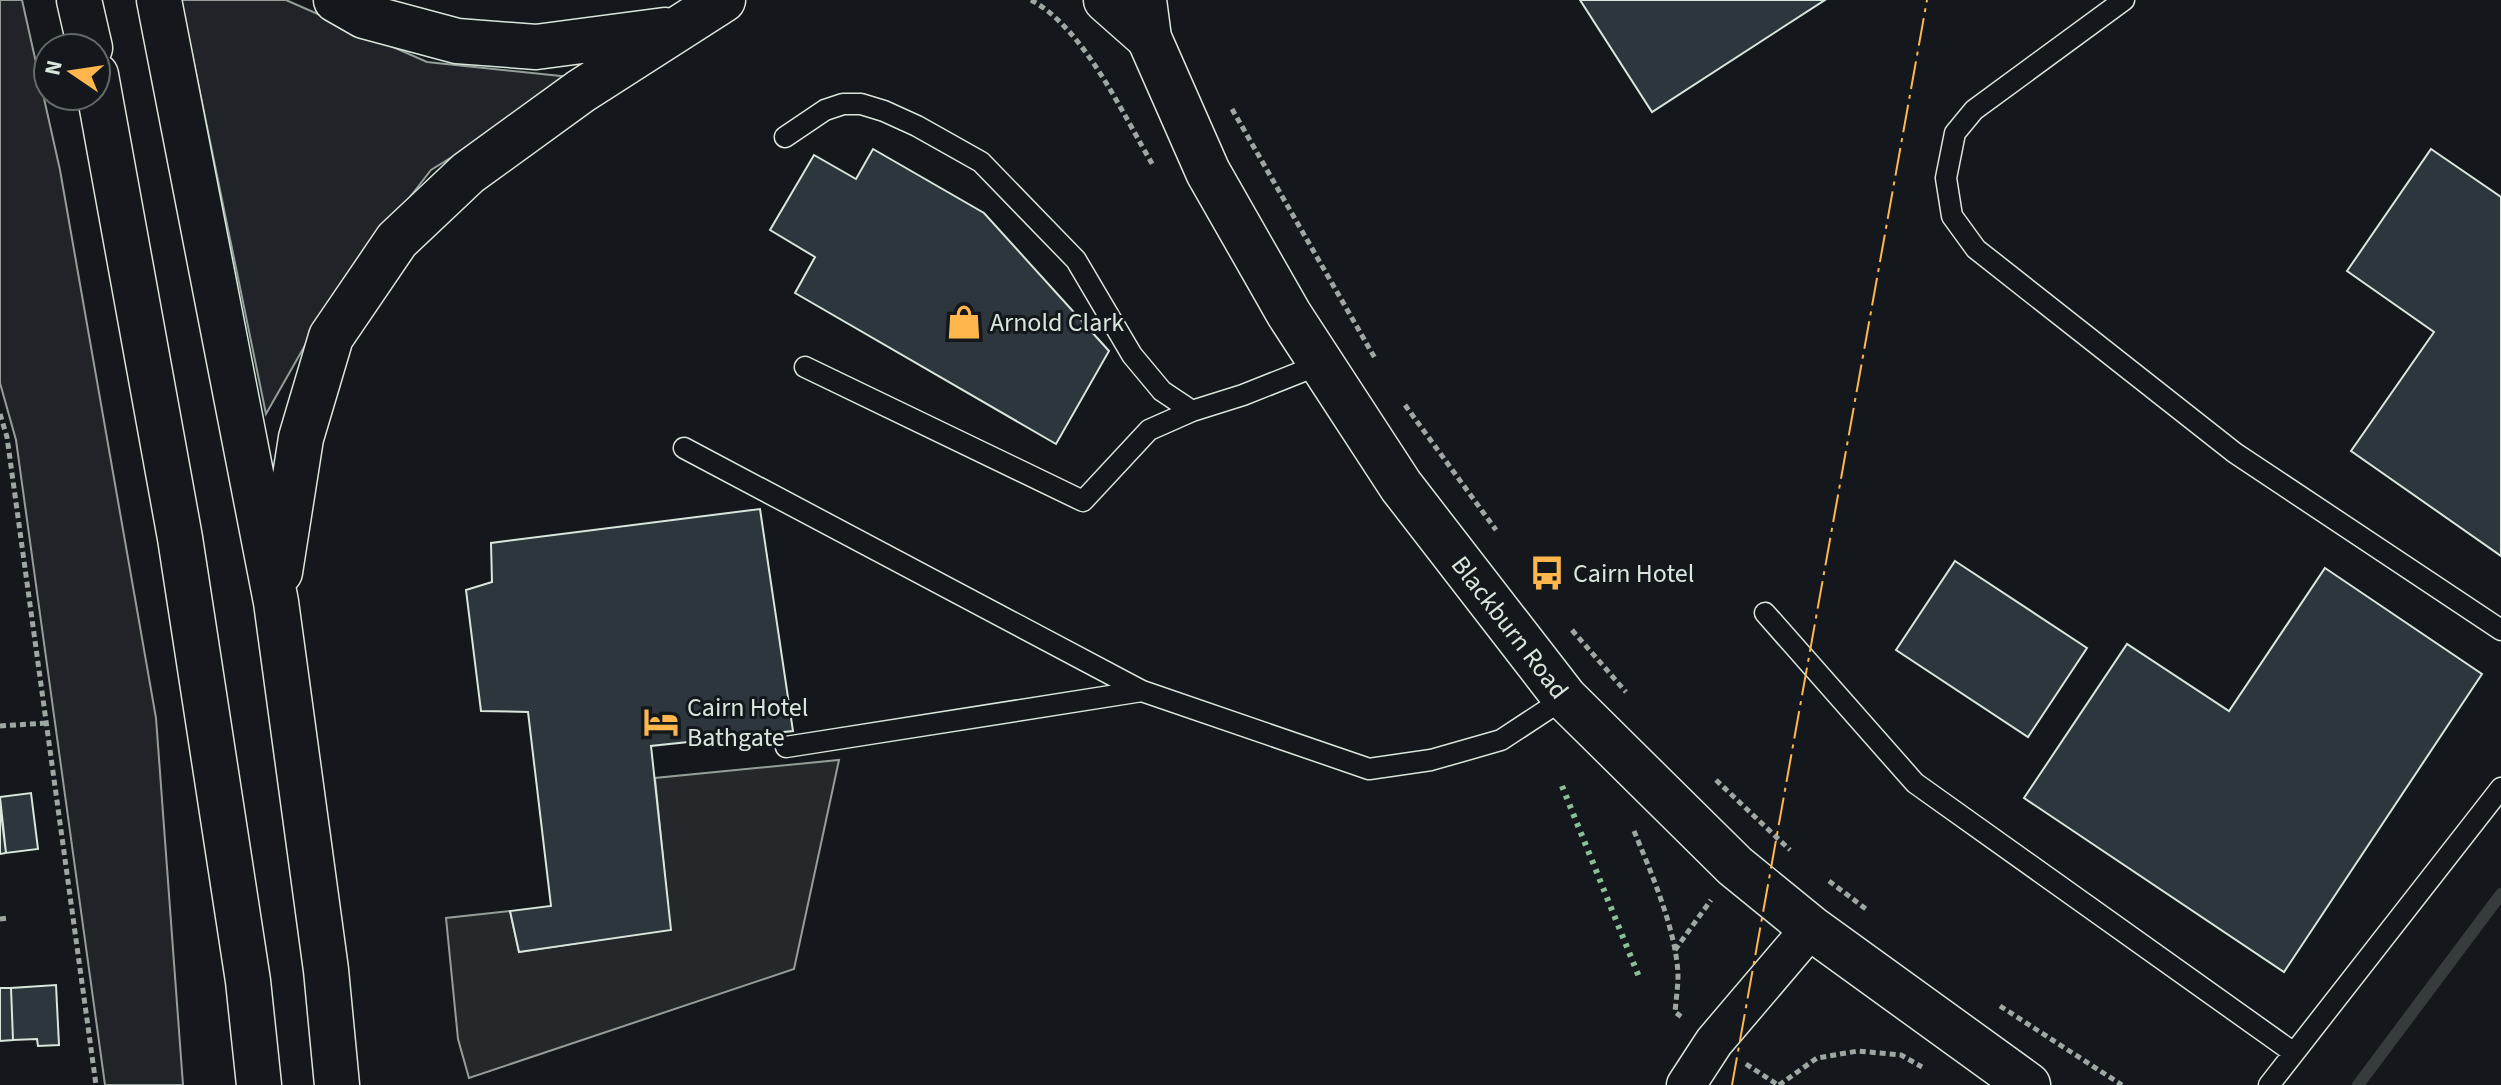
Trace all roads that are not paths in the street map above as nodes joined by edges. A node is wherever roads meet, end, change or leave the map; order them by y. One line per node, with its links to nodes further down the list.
1 (79, 0): 9 (main road)
2 (159, 0): 16 (main road)
3 (336, 0): 8 (main road)
4 (723, 0): 8 (main road)
5 (1106, 0): 7 (main road, Blackburn Road)
6 (2124, 0): 18 (lane)
7 (1146, 19): 12 (main road, Blackburn Road)
8 (676, 29): 16 (main road)
9 (86, 32)
10 (103, 112): 25 (main road)
11 (785, 137): 14 (lane)
12 (1321, 364): 14 (lane); 20 (main road, Blackburn Road)
13 (805, 367): 14 (lane)
14 (1192, 411)
15 (684, 448): 19 (lane)
16 (276, 602): 26 (main road)
17 (1765, 613): 24 (lane)
18 (2501, 630)
19 (1142, 691): 20 (lane); 21 (lane)
20 (1565, 698): 23 (main road, Blackburn Road)
21 (786, 747)
22 (2501, 788): 24 (lane)
23 (1811, 928): 27 (street); 28 (main road, Blackburn Road)
24 (2294, 1053): 29 (lane)
25 (259, 1085)
26 (337, 1085)
27 (1686, 1085)
28 (2028, 1085)
29 (2269, 1085)

